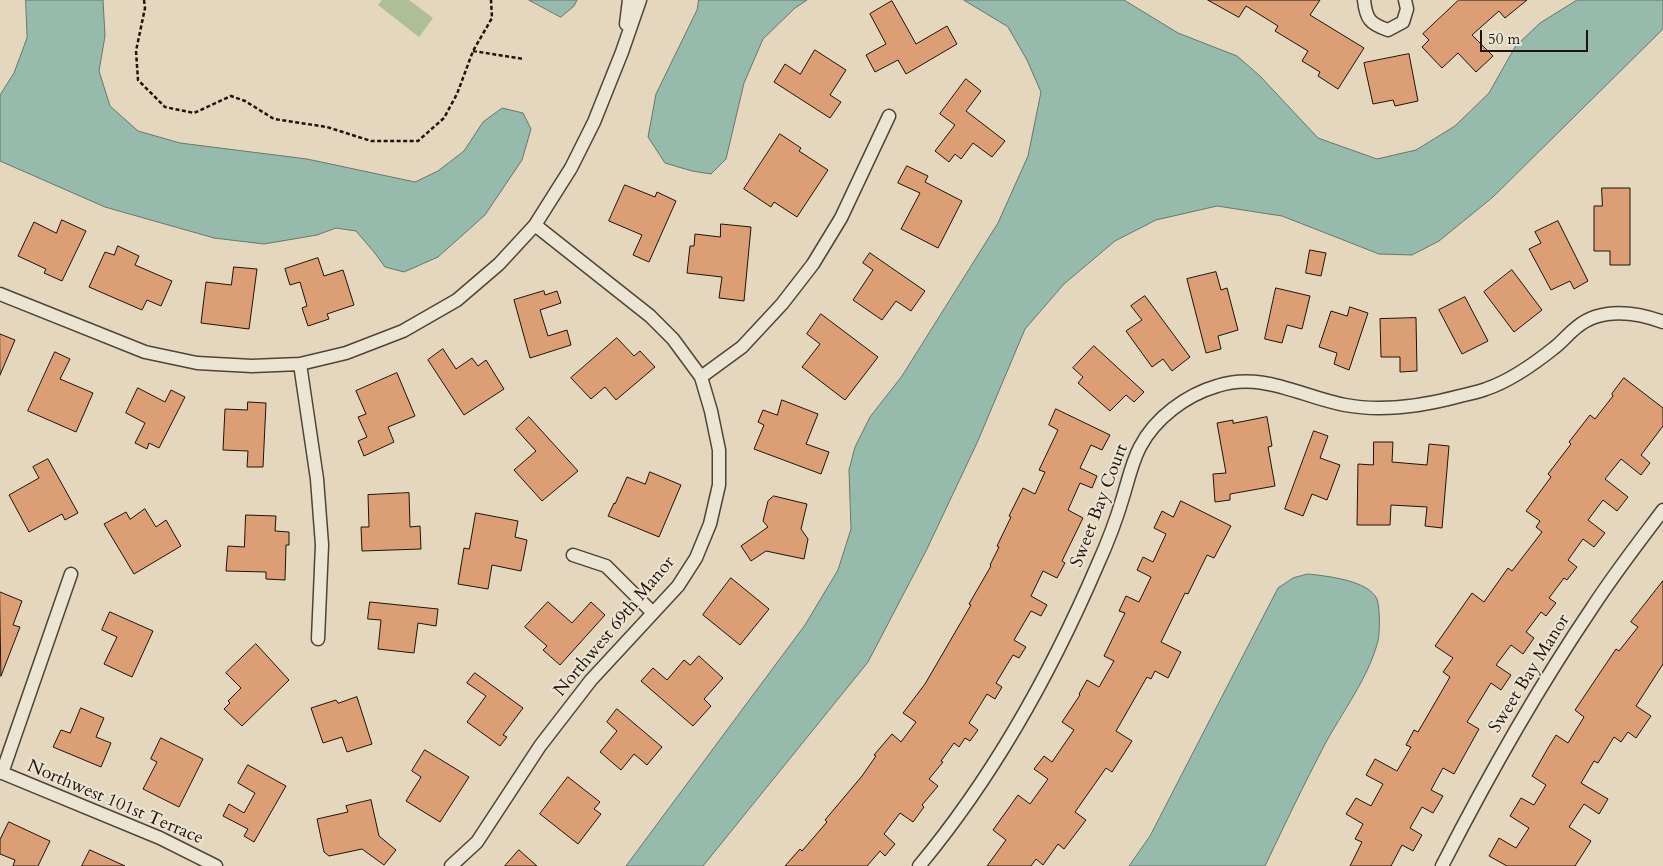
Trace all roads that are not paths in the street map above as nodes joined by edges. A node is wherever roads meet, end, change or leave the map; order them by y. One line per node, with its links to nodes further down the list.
1 (629, 0): 5 (street)
2 (640, 0): 5 (street)
3 (1364, 0): 4 (street)
4 (1405, 0)
5 (622, 52): 7 (street)
6 (889, 116): 11 (street)
7 (535, 225): 10 (street); 11 (street, Northwest 69th Manor)
8 (0, 294): 10 (street)
9 (1663, 322): 20 (street, Sweet Bay Court)
10 (300, 364): 16 (street)
11 (700, 377): 15 (street, Northwest 69th Manor)
12 (1663, 510): 21 (street, Sweet Bay Manor)
13 (573, 555): 15 (street)
14 (71, 574): 17 (street)
15 (653, 613): 19 (street, Northwest 69th Manor)
16 (318, 638)
17 (1, 773): 18 (street, Northwest 101st Terrace)
18 (216, 866)
19 (452, 866)
20 (919, 866)
21 (1442, 866)

